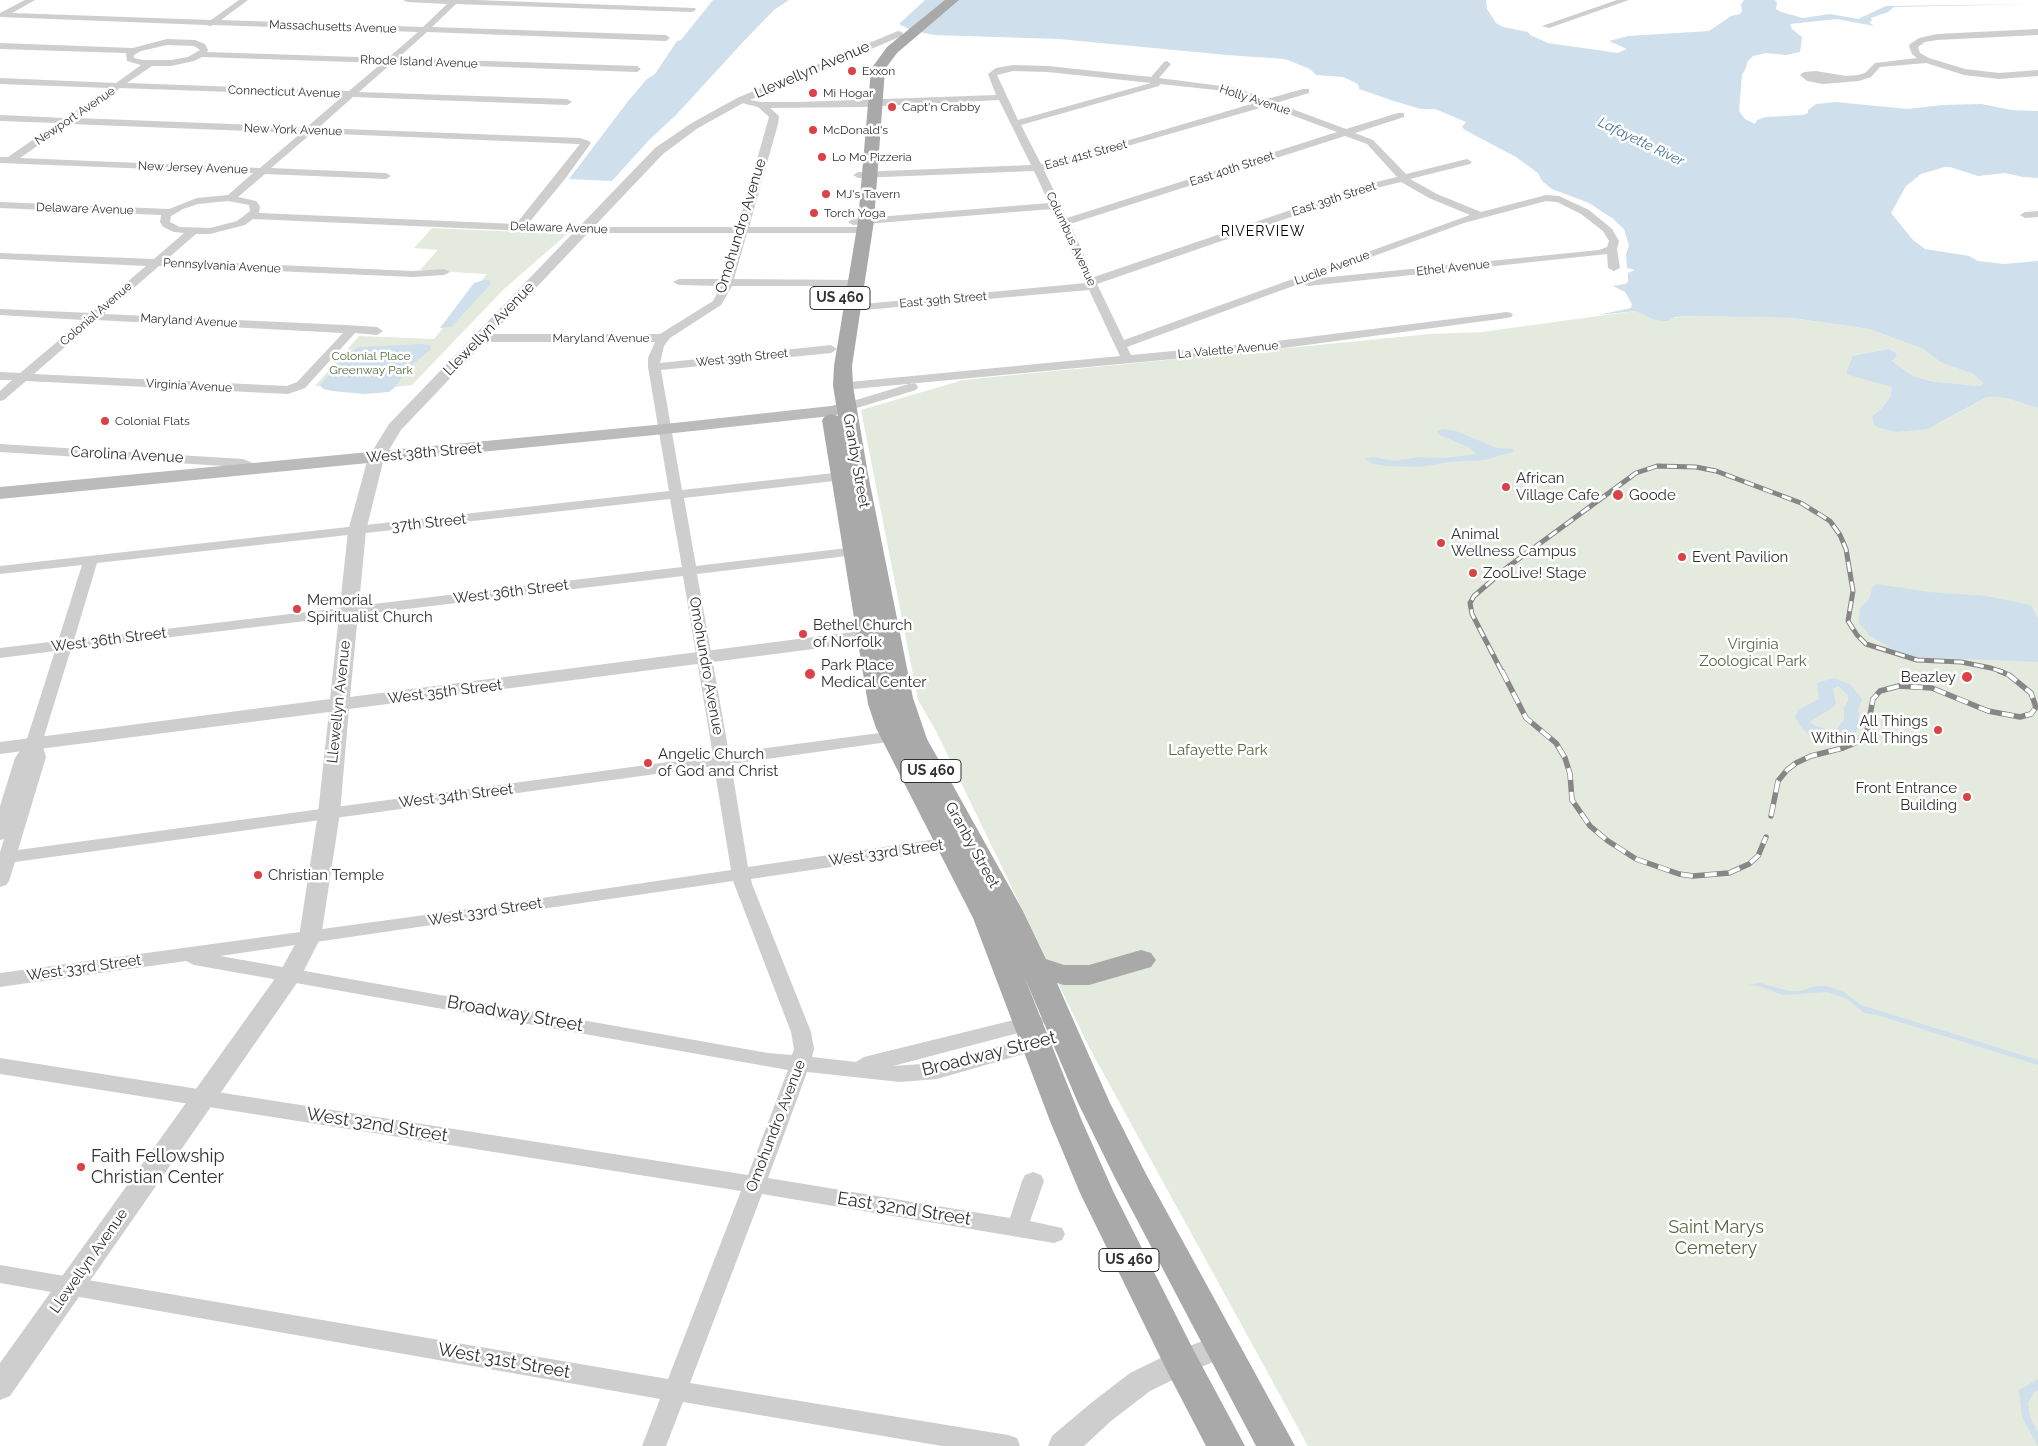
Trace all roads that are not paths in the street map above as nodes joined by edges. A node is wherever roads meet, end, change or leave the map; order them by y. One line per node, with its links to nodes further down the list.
1 (31, 0): 11 (street)
2 (244, 0): 12 (street)
3 (407, 0): 8 (street)
4 (636, 0): 9 (street)
5 (939, 0): 16 (main road, Granby Street / US 460)
6 (953, 0): 16 (main road, Granby Street / US 460)
7 (1625, 0): 13 (street)
8 (455, 1): 9 (street); 14 (street)
9 (630, 8): 10 (street)
10 (692, 10)
11 (0, 16): 12 (street, Massachusetts Avenue)
12 (211, 22): 14 (street, Massachusetts Avenue); 18 (street)
13 (1546, 26)
14 (425, 30): 17 (street, Massachusetts Avenue); 23 (street)
15 (2038, 32): 22 (street)
16 (904, 34): 37 (street, Llewellyn Avenue); 40 (main road, Granby Street / US 460)
17 (665, 38)
18 (183, 42): 20 (street); 21 (street)
19 (0, 46): 20 (street)
20 (134, 51): 24 (street)
21 (201, 54): 23 (street, Rhode Island Avenue); 24 (street)
22 (1926, 60): 28 (street); 29 (street)
23 (390, 61): 26 (street, Rhode Island Avenue); 35 (street)
24 (149, 64): 33 (street, Newport Avenue)
25 (1167, 64): 30 (street)
26 (639, 69)
27 (1002, 69): 30 (street, Holly Avenue); 36 (street, Columbus Avenue)
28 (2038, 73)
29 (1843, 78)
30 (1153, 80): 32 (street, Holly Avenue)
31 (0, 81): 33 (street, Connecticut Avenue)
32 (1165, 81): 39 (street, Holly Avenue); 45 (street)
33 (119, 85): 35 (street, Connecticut Avenue); 44 (street, Newport Avenue)
34 (1306, 91): 39 (street, East 41st Street)
35 (351, 94): 38 (street, Connecticut Avenue); 46 (street)
36 (1002, 96): 40 (street); 45 (street, Columbus Avenue)
37 (741, 100): 41 (street); 67 (street, Llewellyn Avenue)
38 (567, 102)
39 (1266, 102): 47 (street, Holly Avenue); 51 (street, East 41st Street)
40 (868, 104): 41 (street); 53 (main road, Granby Street / US 460)
41 (761, 105): 68 (street, Omohundro Avenue)
42 (1401, 115): 47 (street, East 40th Street)
43 (0, 118): 44 (street, New York Avenue)
44 (68, 121): 46 (street, New York Avenue); 48 (street, Newport Avenue)
45 (1016, 123): 51 (street, Columbus Avenue)
46 (308, 131): 52 (street); 66 (street, New York Avenue)
47 (1347, 132): 55 (street, Holly Avenue); 64 (street, East 40th Street)
48 (5, 160): 50 (street, Newport Avenue); 52 (street, New Jersey Avenue)
49 (1467, 162): 55 (street, East 39th Street)
50 (0, 167)
51 (1038, 168): 53 (street, East 41st Street); 58 (street, Columbus Avenue)
52 (263, 170): 54 (street, New Jersey Avenue); 56 (street)
53 (864, 175): 65 (main road, Granby Street / US 460)
54 (386, 176)
55 (1402, 177): 61 (street, Holly Avenue); 79 (street, East 39th Street)
56 (231, 198): 59 (street); 63 (street)
57 (0, 205): 59 (street, Delaware Avenue)
58 (1055, 206): 64 (street, Columbus Avenue); 65 (street)
59 (169, 212): 69 (street)
60 (2038, 214): 62 (street)
61 (1479, 215): 70 (street, Lucile Avenue); 76 (street, Lucile Avenue)
62 (2025, 215)
63 (253, 216): 66 (street, Delaware Avenue); 69 (street)
64 (1063, 222): 79 (street, Columbus Avenue)
65 (859, 226): 68 (street, Delaware Avenue); 78 (main road, Granby Street / US 460)
66 (519, 228): 67 (street, Delaware Avenue)
67 (582, 230): 68 (street, Delaware Avenue); 86 (street, Llewellyn Avenue)
68 (743, 230): 77 (street, Omohundro Avenue)
69 (192, 232): 72 (street, Colonial Avenue)
70 (1612, 249): 73 (street); 76 (street, Ethel Avenue)
71 (0, 256): 72 (street, Pennsylvania Avenue)
72 (156, 263): 74 (street, Pennsylvania Avenue); 83 (street, Colonial Avenue)
73 (1614, 268)
74 (444, 272)
75 (679, 282): 77 (street)
76 (1294, 282): 88 (street, Lucile Avenue)
77 (728, 283): 78 (street); 87 (street, Omohundro Avenue)
78 (849, 283): 80 (main road, Granby Street / US 460); 89 (main road, Granby Street / US 460)
79 (1092, 284): 80 (street, East 39th Street); 88 (street, Columbus Avenue)
80 (852, 308): 95 (main road, Granby Street / US 460)
81 (0, 312): 83 (street, Maryland Avenue)
82 (1507, 315): 90 (street, La Valette Avenue)
83 (93, 316): 84 (street, Maryland Avenue); 94 (street, Colonial Avenue)
84 (346, 329): 85 (street, Maryland Avenue); 94 (street, Virginia Avenue)
85 (377, 331)
86 (479, 338): 87 (street, Maryland Avenue); 100 (street, Llewellyn Avenue)
87 (662, 338): 91 (street, Omohundro Avenue)
88 (1121, 346): 90 (street, Columbus Avenue)
89 (831, 349): 91 (street, West 39th Street); 97 (main road, Granby Street / US 460)
90 (1127, 359): 93 (street, La Valette Avenue)
91 (654, 367): 98 (street, Omohundro Avenue)
92 (0, 376): 94 (street, Virginia Avenue)
93 (947, 376): 95 (street, La Valette Avenue); 97 (street, La Valette Avenue)
94 (22, 377): 96 (street, Colonial Avenue)
95 (843, 386): 97 (main road, Granby Street / US 460)
96 (0, 397)
97 (839, 409): 98 (main road, West 38th Street); 102 (main road, Granby Street / US 460)
98 (665, 429): 100 (main road, West 38th Street); 104 (street, Omohundro Avenue)
99 (0, 448): 101 (street, Carolina Avenue)
100 (376, 458): 101 (main road, West 38th Street); 105 (street, Llewellyn Avenue)
101 (253, 468): 103 (main road, West 38th Street)
102 (849, 475): 104 (street, 37th Street); 106 (main road, Granby Street / US 460)
103 (0, 493)
104 (677, 495): 105 (street, 37th Street); 109 (street, Omohundro Avenue)
105 (357, 531): 107 (street, 37th Street); 110 (street, Llewellyn Avenue)
106 (863, 550): 109 (street, West 36th Street); 111 (main road, Granby Street / US 460)
107 (91, 560): 108 (street, 37th Street); 112 (street)
108 (0, 570)
109 (689, 571): 110 (street, West 36th Street); 114 (street, Omohundro Avenue)
110 (348, 611): 112 (street, West 36th Street); 115 (street, Llewellyn Avenue)
111 (879, 635): 114 (street, West 35th Street); 116 (main road, Granby Street / US 460)
112 (66, 645): 113 (street, West 36th Street); 117 (street)
113 (0, 653)
114 (705, 658): 115 (street, West 35th Street); 119 (street, Omohundro Avenue)
115 (339, 705): 117 (street, West 35th Street); 120 (street, Llewellyn Avenue)
116 (902, 735): 119 (street, West 34th Street); 122 (main road, Granby Street / US 460)
117 (34, 743): 118 (street, West 35th Street); 121 (street); 123 (street)
118 (0, 748)
119 (722, 760): 120 (street, West 34th Street); 124 (street, Omohundro Avenue)
120 (328, 813): 123 (street, West 34th Street); 126 (street, Llewellyn Avenue)
121 (0, 834)
122 (959, 842): 124 (street, West 33rd Street); 129 (main road, Granby Street / US 460); 132 (main road, Granby Street / US 460)
123 (4, 857): 125 (street)
124 (741, 874): 126 (street, West 33rd Street); 133 (street, Omohundro Avenue)
125 (0, 882)
126 (310, 937): 127 (street, West 33rd Street); 130 (street, Llewellyn Avenue)
127 (177, 955): 130 (street, Broadway Street); 131 (street, West 33rd Street)
128 (1141, 960): 129 (main road)
129 (1035, 966): 132 (main road, Granby Street / US 460)
130 (291, 974): 133 (street, Broadway Street); 136 (street, Llewellyn Avenue)
131 (0, 980)
132 (1047, 1030): 135 (street, Broadway Street); 143 (main road, Granby Street / US 460); 144 (main road, Granby Street / US 460)
133 (801, 1064): 135 (street, Broadway Street); 138 (street, Omohundro Avenue)
134 (0, 1066): 136 (street, West 32nd Street)
135 (852, 1068)
136 (204, 1098): 138 (street, West 32nd Street); 142 (street, Llewellyn Avenue)
137 (1033, 1181): 139 (street)
138 (754, 1185): 139 (street, East 32nd Street); 146 (street, Omohundro Avenue)
139 (1017, 1228): 140 (street, East 32nd Street)
140 (1054, 1234)
141 (0, 1274): 142 (street, West 31st Street)
142 (71, 1286): 145 (street, Llewellyn Avenue); 146 (street, West 31st Street)
143 (1221, 1346): 144 (street); 151 (main road, US 460)
144 (1181, 1362): 149 (street); 150 (main road, US 460)
145 (0, 1387)
146 (675, 1391): 147 (street, Omohundro Avenue); 148 (street, West 31st Street)
147 (654, 1446)
148 (1008, 1446)
149 (1063, 1446)
150 (1226, 1446)
151 (1276, 1446)

